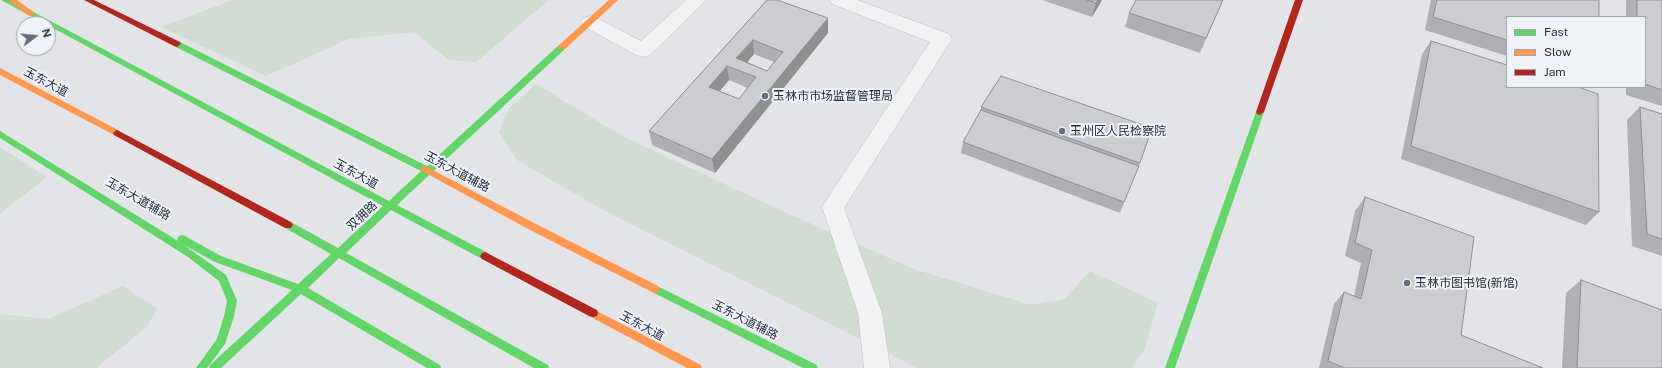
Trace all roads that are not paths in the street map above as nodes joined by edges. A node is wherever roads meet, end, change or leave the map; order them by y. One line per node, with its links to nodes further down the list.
1 (5, 0): 8 (main road, 玉东大道)
2 (12, 0): 8 (main road)
3 (88, 0): 12 (main road, 玉东大道辅路)
4 (614, 0): 9 (main road, 双拥路)
5 (697, 0): 9 (street)
6 (839, 0): 22 (street)
7 (1299, 0): 23 (main road)
8 (31, 13): 13 (main road, 玉东大道)
9 (590, 22): 12 (main road, 双拥路)
10 (0, 71): 14 (main road, 玉东大道)
11 (0, 133): 15 (main road, 玉东大道辅路); 17 (main road)
12 (428, 170): 13 (main road, 双拥路); 16 (main road, 玉东大道辅路)
13 (390, 206): 14 (main road, 双拥路); 21 (main road, 玉东大道)
14 (339, 254): 15 (main road, 双拥路); 20 (main road, 玉东大道)
15 (301, 289): 18 (main road, 双拥路); 19 (main road, 玉东大道辅路)
16 (810, 367)
17 (201, 368)
18 (214, 368)
19 (436, 368)
20 (544, 368)
21 (697, 368)
22 (877, 368)
23 (1170, 368)

